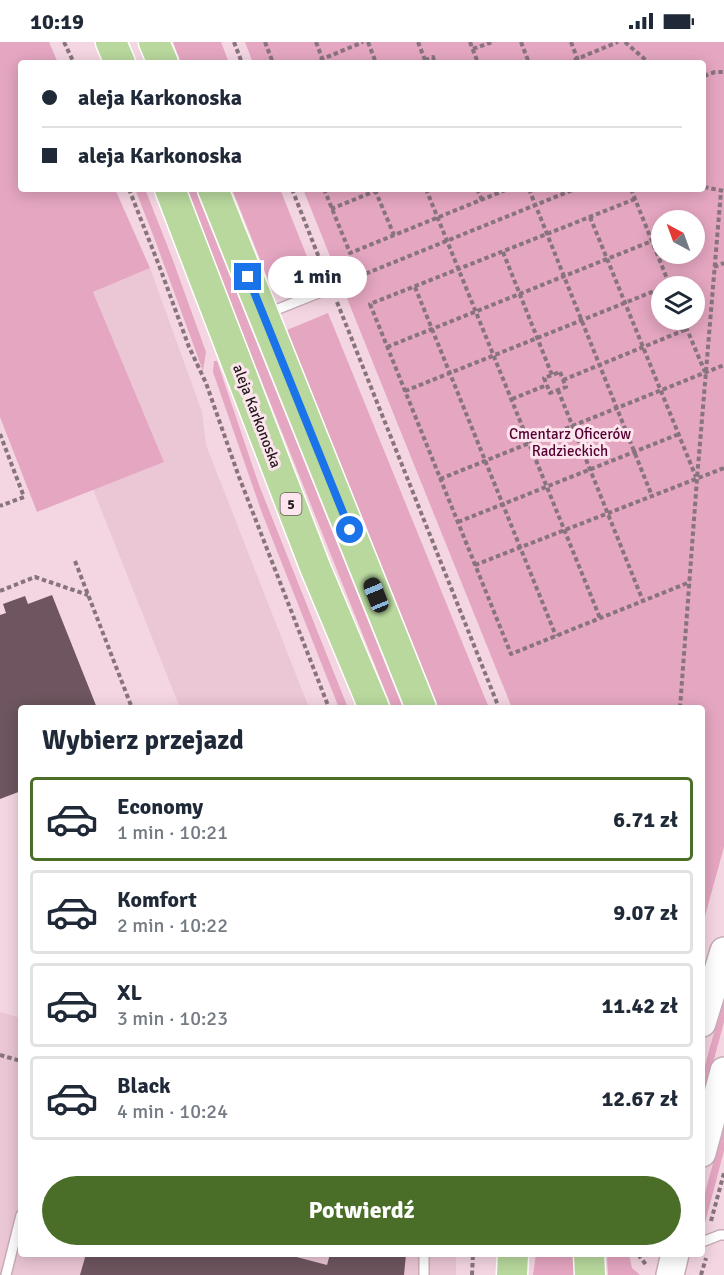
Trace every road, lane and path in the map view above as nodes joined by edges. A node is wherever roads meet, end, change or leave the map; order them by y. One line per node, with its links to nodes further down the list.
1 (64, 42): 17 (path)
2 (111, 42): 18 (main road)
3 (154, 42): 19 (main road)
4 (234, 42): 20 (path)
5 (265, 42): 21 (path)
6 (316, 42): 22 (path)
7 (363, 42): 23 (path)
8 (368, 42): 24 (path)
9 (418, 42): 25 (path)
10 (470, 42): 16 (path)
11 (492, 42): 16 (path)
12 (521, 42): 28 (path)
13 (571, 42): 29 (path)
14 (618, 42): 30 (path)
15 (625, 42): 31 (path)
16 (473, 50): 27 (path)
17 (73, 60)
18 (119, 60)
19 (162, 60)
20 (241, 60)
21 (272, 60)
22 (324, 60)
23 (326, 60)
24 (375, 60)
25 (425, 60): 26 (path)
26 (434, 60)
27 (477, 60)
28 (528, 60)
29 (578, 60)
30 (580, 60)
31 (646, 60)
32 (724, 72): 33 (path)
33 (706, 75)
34 (706, 187): 35 (path)
35 (722, 191): 62 (path)
36 (130, 192): 120 (path)
37 (171, 192): 121 (main road, aleja Karkonoska / 5)
38 (214, 192): 72 (main road)
39 (293, 192): 67 (path)
40 (325, 192): 52 (path)
41 (372, 192): 52 (path)
42 (378, 192): 56 (path)
43 (427, 192): 53 (path)
44 (478, 192): 50 (path)
45 (500, 192): 50 (path)
46 (530, 192): 51 (path)
47 (568, 192): 51 (path)
48 (632, 192): 49 (path)
49 (634, 199): 54 (path); 58 (path)
50 (482, 200): 53 (path)
51 (535, 205): 55 (path); 57 (path)
52 (331, 209): 56 (path)
53 (438, 217): 56 (path); 57 (path)
54 (590, 217): 55 (path); 60 (path)
55 (547, 234): 59 (path); 64 (path)
56 (394, 235)
57 (448, 240): 63 (path); 65 (path)
58 (651, 241): 60 (path)
59 (503, 252): 63 (path); 69 (path)
60 (607, 259): 64 (path); 70 (path)
61 (724, 263): 62 (path)
62 (714, 267): 83 (path)
63 (459, 269): 66 (path); 71 (path)
64 (564, 276): 69 (path); 73 (path)
65 (341, 284)
66 (415, 287): 74 (path); 78 (path)
67 (331, 288): 72 (lane); 123 (path)
68 (651, 292): 70 (path)
69 (520, 294): 71 (path); 77 (path)
70 (625, 303): 73 (path); 79 (path)
71 (476, 311): 74 (path); 80 (path)
72 (263, 315): 122 (main road)
73 (582, 320): 77 (path); 81 (path)
74 (432, 329): 78 (path); 84 (path)
75 (682, 330): 79 (path)
76 (688, 330): 83 (path)
77 (537, 338): 80 (path); 85 (path)
78 (387, 347): 90 (path)
79 (643, 347): 81 (path); 89 (path)
80 (494, 356): 84 (path); 91 (path)
81 (599, 364): 86 (path); 92 (path)
82 (724, 365): 83 (path)
83 (705, 373): 89 (path); 102 (path)
84 (450, 374): 90 (path); 98 (path)
85 (552, 375): 86 (path); 87 (path)
86 (563, 380): 88 (path)
87 (547, 386): 88 (path); 91 (path)
88 (558, 390): 93 (path)
89 (661, 390): 92 (path); 95 (path)
90 (405, 392): 101 (path)
91 (512, 399): 96 (path)
92 (617, 408): 93 (path); 97 (path)
93 (573, 425): 96 (path); 100 (path)
94 (0, 434): 106 (path)
95 (679, 435): 97 (path); 102 (path)
96 (529, 443): 98 (path); 103 (path)
97 (634, 451): 100 (path); 104 (path)
98 (485, 461): 101 (path); 105 (path)
99 (724, 468): 102 (path)
100 (591, 470): 103 (path); 107 (path)
101 (440, 479): 108 (path)
102 (697, 479): 104 (path); 113 (path)
103 (547, 487): 105 (path); 109 (path)
104 (652, 496): 107 (path)
105 (502, 504): 108 (path); 110 (path)
106 (0, 506)
107 (608, 514): 109 (path); 116 (path)
108 (458, 522): 112 (path)
109 (564, 531): 110 (path); 117 (path)
110 (520, 549): 112 (path); 118 (path)
111 (75, 561): 115 (path)
112 (475, 565): 118 (path)
113 (690, 582): 116 (path); 124 (path)
114 (0, 591): 115 (path)
115 (88, 595): 119 (path)
116 (643, 601): 117 (path)
117 (600, 618): 118 (path)
118 (556, 636)
119 (131, 705)
120 (328, 705)
121 (373, 705)
122 (421, 705)
123 (499, 705)
124 (680, 705)
125 (724, 951): 126 (main road)
126 (705, 1013)
127 (0, 1055): 128 (path)
128 (18, 1060)
129 (724, 1071): 130 (main road)
130 (705, 1142)
131 (724, 1173): 133 (path)
132 (18, 1227): 140 (lane)
133 (710, 1227)
134 (724, 1235): 135 (lane)
135 (705, 1241)
136 (708, 1252): 144 (path)
137 (424, 1257): 141 (lane)
138 (473, 1257): 142 (path)
139 (589, 1257): 143 (main road)
140 (6, 1275)
141 (424, 1275)
142 (472, 1275)
143 (590, 1275)
144 (701, 1275)

